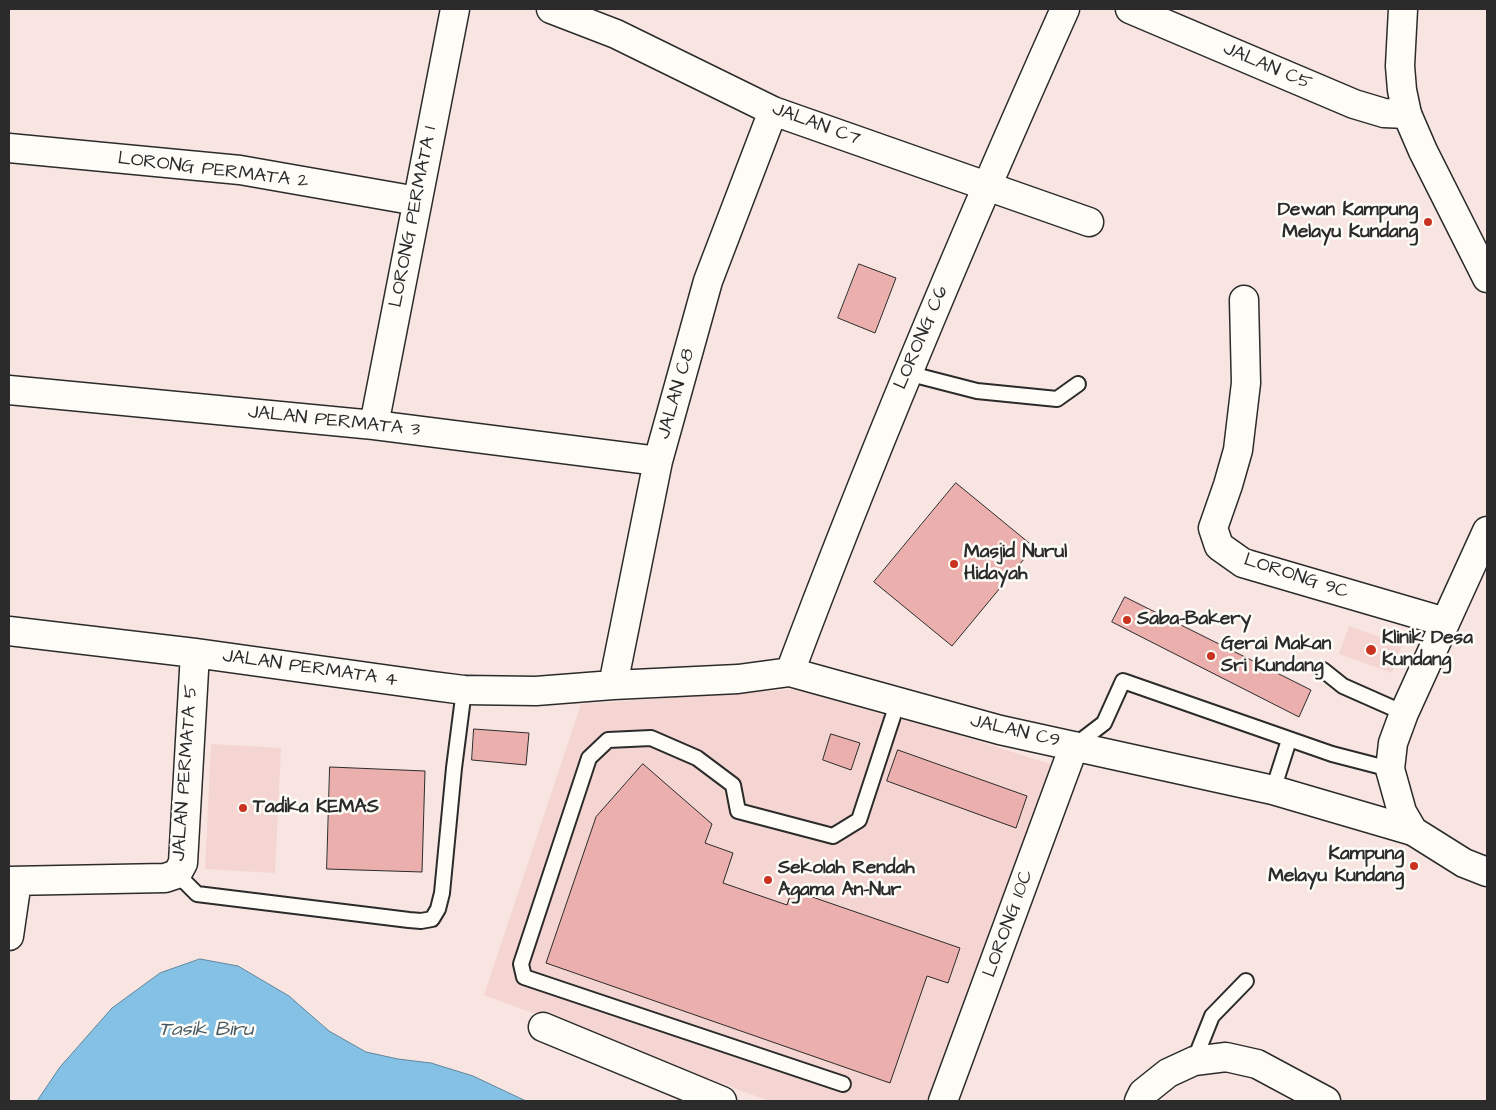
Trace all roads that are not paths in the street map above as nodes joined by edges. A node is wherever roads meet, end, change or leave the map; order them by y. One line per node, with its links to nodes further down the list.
1 (455, 9): 10 (street, LORONG PERMATA 1)
2 (551, 9): 6 (street, JALAN C7)
3 (1065, 9): 9 (street, LORONG C6)
4 (1130, 9): 7 (street, JALAN C5)
5 (1403, 9): 7 (street)
6 (773, 111): 9 (street, JALAN C7); 18 (street, JALAN C8)
7 (1407, 114): 12 (street)
8 (9, 148): 10 (street, LORONG PERMATA 2)
9 (986, 186): 11 (street, JALAN C7); 14 (street, LORONG C6)
10 (417, 201): 17 (street, LORONG PERMATA 1)
11 (1089, 222)
12 (1487, 278)
13 (1244, 300): 20 (street, LORONG 9C)
14 (907, 373): 15 (lane); 24 (street, LORONG C6)
15 (1078, 384)
16 (9, 390): 17 (street, JALAN PERMATA 3)
17 (374, 425): 18 (street, JALAN PERMATA 3)
18 (658, 461): 25 (street, JALAN C8)
19 (1487, 531): 20 (street)
20 (1445, 622): 28 (street)
21 (9, 630): 22 (street, JALAN PERMATA 4)
22 (195, 652): 26 (street, JALAN PERMATA 4); 35 (street, JALAN PERMATA 5)
23 (1323, 670): 28 (lane)
24 (790, 672): 25 (street, JALAN C9); 27 (street, JALAN C9)
25 (613, 685): 26 (street, JALAN PERMATA 4)
26 (464, 690): 35 (lane)
27 (898, 701): 30 (street, JALAN C9); 41 (lane)
28 (1404, 713): 31 (street)
29 (1289, 740): 30 (lane); 31 (lane); 32 (lane)
30 (1074, 746): 32 (street, JALAN C9); 43 (street, LORONG 10C)
31 (1390, 769): 33 (street)
32 (1273, 790): 33 (street, JALAN C9)
33 (1413, 831): 34 (street)
34 (1487, 872)
35 (177, 874): 36 (street, JALAN PERMATA 5)
36 (13, 881): 37 (street)
37 (9, 936)
38 (1246, 981): 40 (lane)
39 (543, 1027): 42 (street)
40 (1194, 1061): 44 (street); 45 (street)
41 (843, 1084)
42 (722, 1101)
43 (943, 1101)
44 (1138, 1101)
45 (1326, 1101)

